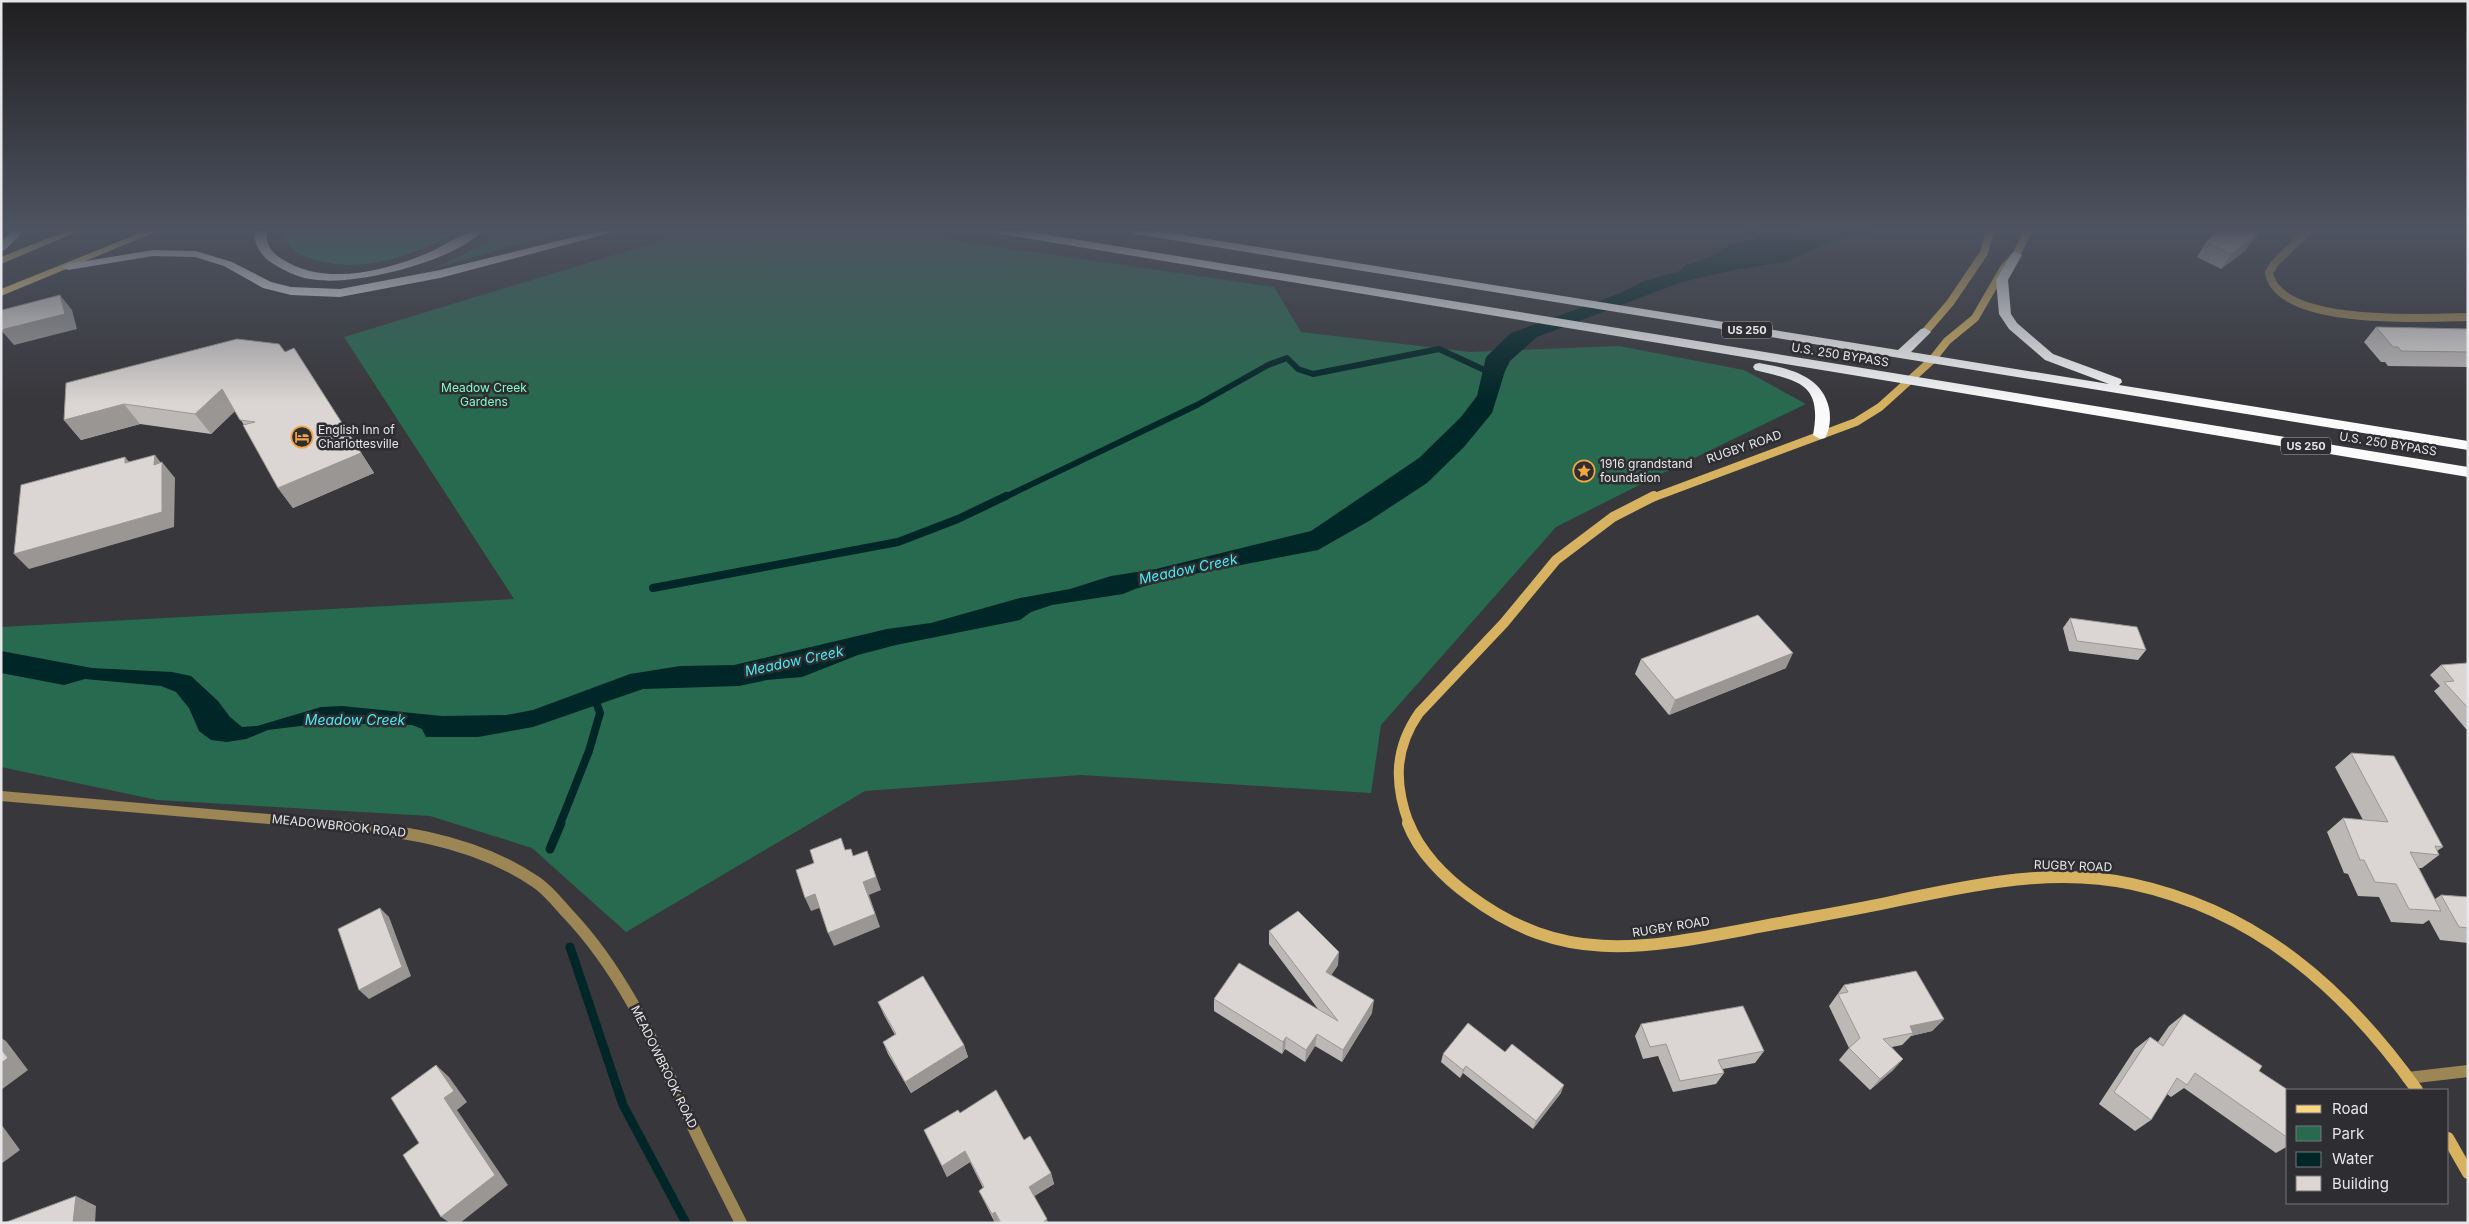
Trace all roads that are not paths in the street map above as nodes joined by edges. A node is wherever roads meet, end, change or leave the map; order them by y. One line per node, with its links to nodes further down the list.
1 (14, 288): 10 (main road)
2 (275, 288): 3 (highway)
3 (374, 288)
4 (1342, 288): 13 (highway, U.S. 250 BYPASS / US 250)
5 (1487, 288): 14 (highway, U.S. 250 BYPASS / US 250)
6 (1960, 288): 12 (street)
7 (1992, 288): 15 (street, RUGBY ROAD)
8 (2003, 288): 17 (highway)
9 (2277, 288): 11 (street)
10 (1, 293)
11 (2468, 317)
12 (1925, 332): 14 (highway)
13 (1694, 347): 16 (highway, U.S. 250 BYPASS / US 250); 18 (highway)
14 (1900, 355): 15 (highway, US 250); 16 (highway)
15 (1932, 360): 16 (street, RUGBY ROAD); 17 (highway, U.S. 250 BYPASS / US 250)
16 (1909, 381): 18 (street, RUGBY ROAD); 20 (highway, U.S. 250 BYPASS / US 250)
17 (2147, 394): 19 (highway, U.S. 250 BYPASS / US 250)
18 (1820, 435): 23 (street, RUGBY ROAD)
19 (2468, 446)
20 (2468, 472)
21 (1, 796): 27 (street, MEADOWBROOK ROAD)
22 (2468, 1071): 23 (street)
23 (2408, 1078): 24 (street, RUGBY ROAD)
24 (2416, 1089)
25 (2449, 1140): 26 (street)
26 (2468, 1173)
27 (741, 1223)

